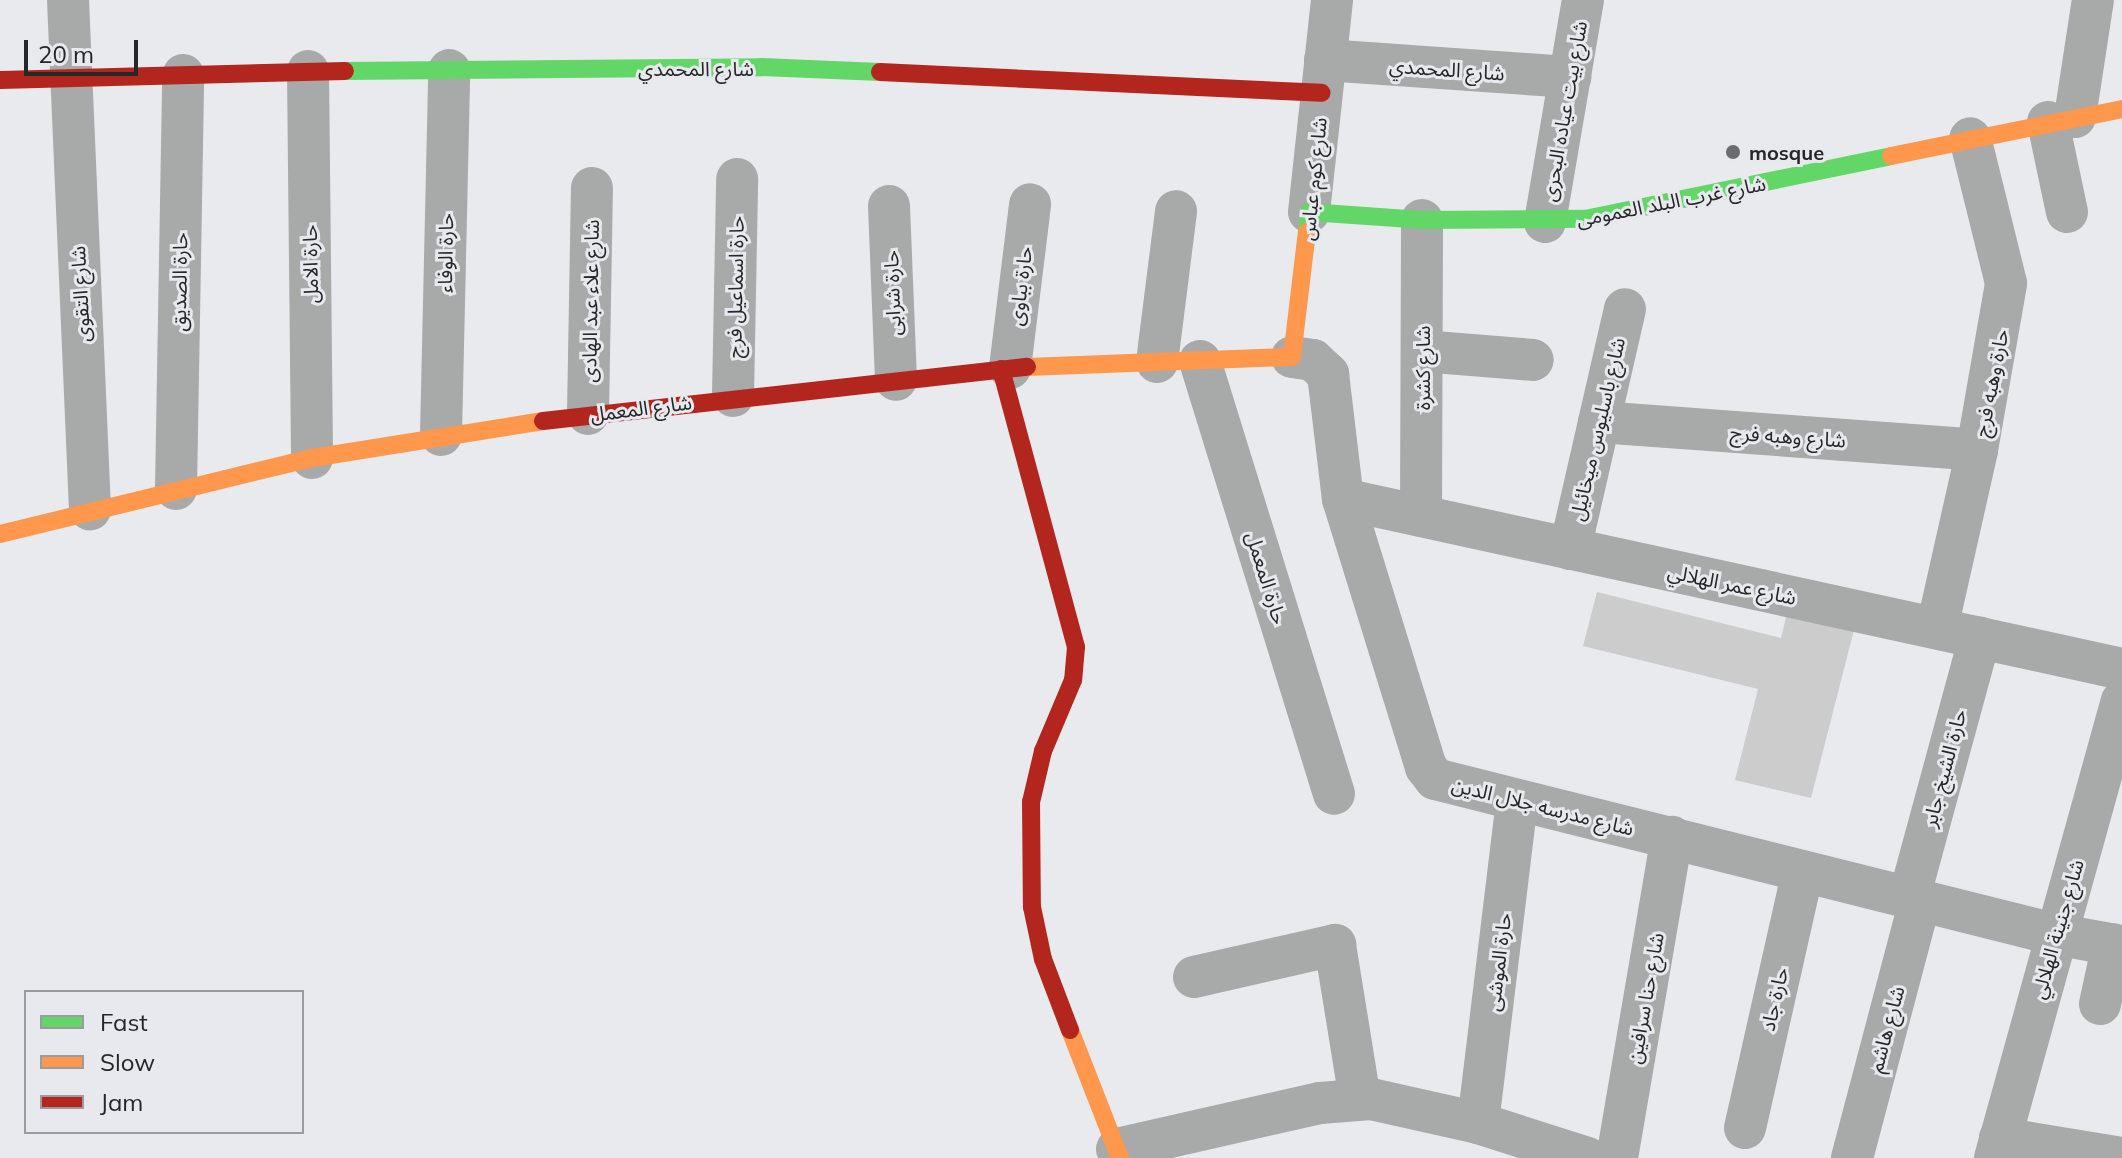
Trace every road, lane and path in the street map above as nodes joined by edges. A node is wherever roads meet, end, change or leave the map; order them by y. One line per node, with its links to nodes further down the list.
1 (68, 0): 10 (street, شارع التقوى)
2 (1332, 0): 8 (street, شارع كوم عباس)
3 (1583, 0): 9 (street, شارع بيت عياده البحرى)
4 (2093, 0): 13 (street)
5 (449, 70): 6 (street, شارع المحمدي); 8 (street, شارع المحمدي); 35 (street, حارة الوفاء)
6 (308, 71): 7 (street, شارع المحمدي); 37 (street, حارة الامل)
7 (183, 75): 10 (street, شارع المحمدي); 38 (street, حارة الصديق)
8 (1323, 77): 9 (street, شارع المحمدي); 20 (street, شارع كوم عباس)
9 (1570, 77): 23 (street, شارع بيت عياده البحرى)
10 (70, 79): 11 (street, شارع المحمدي); 40 (street, شارع التقوى)
11 (0, 80)
12 (2122, 109): 13 (street, شارع غرب البلد العمومى)
13 (2062, 119): 14 (street, شارع غرب البلد العمومى); 21 (street)
14 (1970, 138): 23 (street, شارع غرب البلد العمومى); 36 (street, حارة وهبه فرج)
15 (737, 179): 32 (street, حارة اسماعيل فرج)
16 (592, 188): 33 (street, شارع علاء عبد الهادى)
17 (1030, 204): 30 (street, حارة بباوى)
18 (889, 206): 31 (street, حارة شرابى)
19 (1176, 211): 29 (street)
20 (1309, 212): 22 (street, شارع غرب البلد العمومى); 26 (street, شارع كوم عباس)
21 (2067, 212)
22 (1422, 220): 23 (street, شارع غرب البلد العمومى); 25 (street, شارع كشرة)
23 (1545, 222)
24 (1625, 309): 34 (street, شارع باسليوس ميخائيل)
25 (1422, 351): 27 (street); 41 (street, شارع كشرة)
26 (1292, 357): 28 (street, شارع المعمل); 39 (street, شارع مدرسه جلال الدين)
27 (1533, 360)
28 (1200, 361): 29 (street, شارع المعمل); 48 (street, حارة المعمل)
29 (1157, 362): 30 (street, شارع المعمل)
30 (1005, 369): 31 (street, شارع المعمل); 61 (street)
31 (896, 380): 32 (street, شارع المعمل)
32 (733, 396): 33 (street, شارع المعمل)
33 (588, 414): 35 (street, شارع المعمل)
34 (1599, 422): 36 (street, شارع وهبه فرج); 43 (street, شارع باسليوس ميخائيل)
35 (441, 435): 37 (street, شارع المعمل)
36 (1977, 450): 44 (street, حارة وهبه فرج)
37 (312, 458): 38 (street, شارع المعمل)
38 (176, 489): 40 (street, شارع المعمل)
39 (1343, 499): 41 (street, شارع عمر الهلالي); 49 (street, شارع مدرسه جلال الدين)
40 (90, 510): 42 (street, شارع المعمل)
41 (1421, 516): 43 (street, شارع عمر الهلالي)
42 (0, 534)
43 (1570, 549): 44 (street, شارع عمر الهلالي)
44 (1937, 628): 45 (street, شارع عمر الهلالي)
45 (1980, 637): 46 (street, شارع عمر الهلالي); 52 (street, حارة الشيخ جابر)
46 (2122, 669)
47 (2122, 701): 53 (street, شارع جنينة الهلالي)
48 (1334, 794)
49 (1517, 800): 50 (street, شارع مدرسه جلال الدين); 58 (street, حارة الموشى)
50 (1672, 837): 51 (street, شارع مدرسه جلال الدين); 63 (street, شارع حنا سرافين)
51 (1803, 871): 52 (street, شارع مدرسه جلال الدين); 59 (street, حارة جاد)
52 (1914, 899): 53 (street, شارع مدرسه جلال الدين); 64 (street, شارع هاشم)
53 (2054, 934): 54 (street, شارع مدرسه جلال الدين); 60 (street, شارع جنينة الهلالي)
54 (2118, 945): 56 (street)
55 (1194, 977): 57 (street)
56 (2100, 1004)
57 (1360, 1099): 58 (street); 61 (street)
58 (1478, 1123): 62 (street)
59 (1745, 1128)
60 (1998, 1148): 65 (street)
61 (1119, 1154)
62 (1588, 1158)
63 (1617, 1158)
64 (1852, 1158)
65 (2122, 1158)

